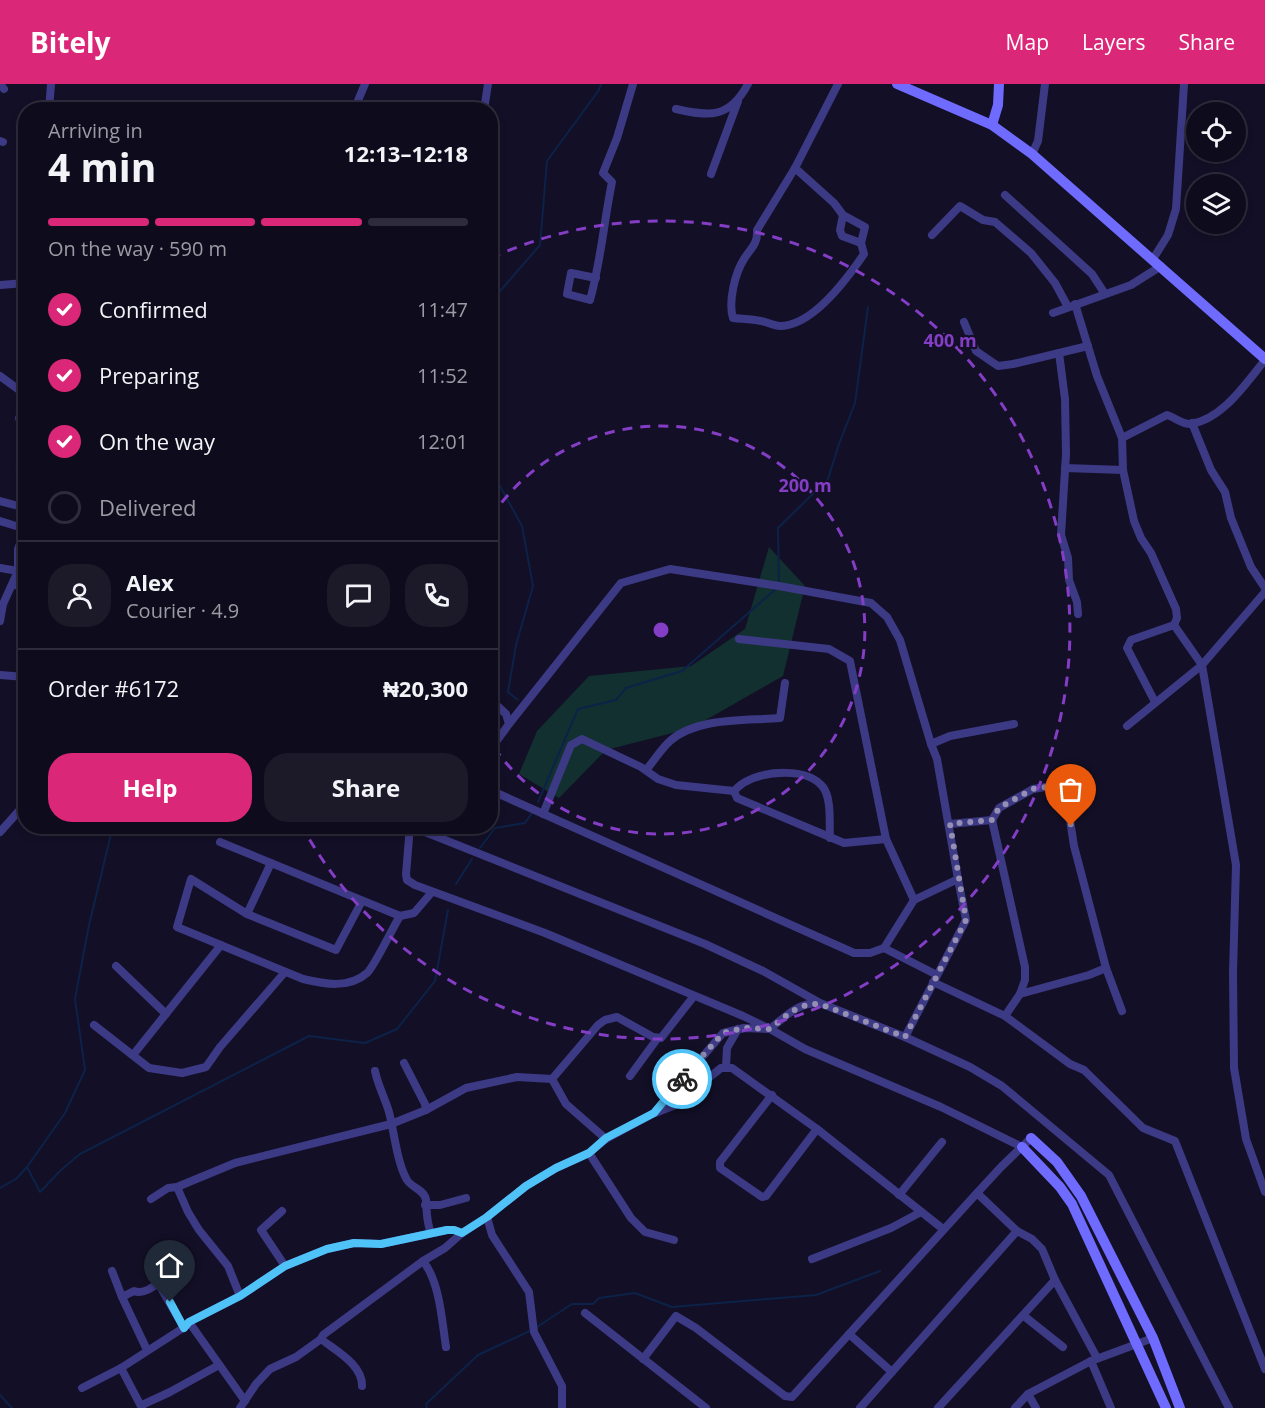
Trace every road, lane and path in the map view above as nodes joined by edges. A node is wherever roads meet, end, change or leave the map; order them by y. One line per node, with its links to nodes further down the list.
1 (51, 84): 12 (street)
2 (365, 84): 13 (street)
3 (488, 84): 14 (street)
4 (633, 84): 25 (street)
5 (748, 84): 11 (street)
6 (838, 84): 18 (street)
7 (897, 84): 16 (street)
8 (999, 84): 16 (street)
9 (1045, 84): 17 (street)
10 (1184, 84): 24 (street)
11 (738, 101): 15 (street); 19 (street)
12 (50, 102)
13 (357, 102)
14 (485, 102)
15 (676, 109)
16 (992, 125): 17 (street)
17 (1032, 154): 24 (street)
18 (795, 168): 21 (street); 23 (street)
19 (711, 174)
20 (1005, 195): 28 (street)
21 (843, 215): 23 (street); 23 (street)
22 (932, 235): 29 (street)
23 (861, 243)
24 (1157, 262): 28 (street); 34 (street)
25 (596, 278)
26 (18, 284): 27 (street)
27 (0, 285)
28 (1105, 294): 29 (street)
29 (1072, 306): 30 (street); 32 (street)
30 (1053, 313)
31 (964, 322): 33 (street)
32 (1088, 346): 33 (street); 39 (street)
33 (1059, 353): 40 (street)
34 (1265, 359): 38 (street)
35 (3, 378): 36 (street); 37 (street)
36 (0, 388)
37 (18, 389)
38 (1192, 423): 39 (street); 51 (street)
39 (1122, 438): 41 (street)
40 (1065, 468): 41 (street); 52 (street)
41 (1123, 470): 54 (street)
42 (0, 501): 43 (street)
43 (18, 506)
44 (0, 521): 45 (street)
45 (18, 527)
46 (18, 549): 48 (street)
47 (0, 568): 48 (street)
48 (18, 571): 49 (street)
49 (13, 584): 50 (street); 53 (street)
50 (18, 586)
51 (1265, 590): 56 (street)
52 (1078, 614)
53 (0, 621)
54 (1174, 625): 56 (street); 60 (street)
55 (739, 639): 79 (street)
56 (1202, 665): 60 (street); 121 (street)
57 (0, 675): 58 (street)
58 (18, 676)
59 (785, 683): 67 (street)
60 (1155, 702): 64 (street)
61 (498, 706): 62 (street)
62 (509, 724): 65 (street); 66 (street)
63 (1014, 724): 66 (street)
64 (1127, 726)
65 (498, 739)
66 (931, 744): 74 (street)
67 (646, 770): 68 (street); 71 (street)
68 (734, 791): 78 (street); 78 (street)
69 (498, 794): 71 (street)
70 (18, 809): 73 (street)
71 (543, 814): 89 (street)
72 (992, 820): 74 (street); 91 (street); 94 (street)
73 (3, 821): 75 (street)
74 (950, 824): 82 (street)
75 (0, 832)
76 (409, 834): 83 (street)
77 (430, 834): 96 (street)
78 (830, 838): 79 (street)
79 (886, 839): 84 (street)
80 (220, 842): 81 (street)
81 (271, 863): 85 (street); 86 (street)
82 (958, 879): 84 (street); 93 (street)
83 (432, 892): 87 (street); 95 (street)
84 (914, 900): 89 (street)
85 (362, 901): 86 (street); 87 (street)
86 (247, 914): 88 (street)
87 (400, 916): 92 (street)
88 (221, 945): 92 (street); 98 (street)
89 (884, 948): 93 (street)
90 (116, 966): 98 (street)
91 (1106, 968): 94 (street); 97 (street)
92 (285, 972): 105 (street)
93 (935, 979): 99 (street); 103 (street)
94 (1020, 994): 99 (street)
95 (694, 996): 102 (street); 104 (street)
96 (820, 1004): 102 (street); 103 (street)
97 (1122, 1011)
98 (166, 1014): 105 (street)
99 (1005, 1016): 158 (street)
100 (94, 1025): 105 (street)
101 (738, 1029): 102 (street); 107 (street); 113 (street)
102 (770, 1029): 119 (street)
103 (905, 1037): 174 (street)
104 (657, 1039): 109 (street); 110 (street)
105 (133, 1055)
106 (404, 1063): 112 (street)
107 (726, 1066): 111 (street); 113 (street)
108 (375, 1071): 114 (street)
109 (630, 1076)
110 (552, 1079): 112 (street); 116 (street)
111 (772, 1095): 115 (street); 115 (street)
112 (426, 1110): 114 (street)
113 (654, 1113): 116 (street)
114 (391, 1124): 122 (street); 128 (street)
115 (816, 1129): 125 (street)
116 (606, 1138): 120 (street)
117 (1031, 1138): 119 (street); 148 (street)
118 (942, 1142): 125 (street)
119 (1022, 1147): 124 (street); 150 (street)
120 (589, 1153): 131 (street); 136 (street)
121 (1261, 1174): 123 (street)
122 (177, 1187): 127 (street); 142 (street)
123 (1265, 1192)
124 (977, 1193): 132 (street); 133 (street)
125 (899, 1195): 130 (street)
126 (466, 1198): 128 (street)
127 (151, 1199)
128 (425, 1205): 134 (street)
129 (282, 1211): 139 (street)
130 (921, 1212): 132 (street); 137 (street)
131 (487, 1217): 135 (street); 165 (street)
132 (943, 1229): 147 (street)
133 (1017, 1231): 141 (street); 159 (street)
134 (431, 1233): 135 (street); 139 (street)
135 (462, 1233): 138 (street)
136 (674, 1240)
137 (812, 1259)
138 (423, 1261): 149 (street); 151 (street)
139 (285, 1266): 142 (street)
140 (112, 1270): 143 (street)
141 (1055, 1280): 145 (street); 155 (street)
142 (240, 1296): 146 (street)
143 (122, 1297): 146 (street); 153 (street)
144 (585, 1313): 154 (street)
145 (1024, 1316): 152 (street); 168 (street)
146 (186, 1325): 153 (street); 156 (street)
147 (849, 1334): 154 (street); 159 (street)
148 (1153, 1338): 150 (street); 173 (street)
149 (321, 1339): 160 (street); 163 (street)
150 (1137, 1345): 155 (street); 172 (street)
151 (446, 1347)
152 (1063, 1347)
153 (147, 1350): 157 (street)
154 (643, 1359): 166 (street)
155 (1094, 1359): 162 (street); 171 (street)
156 (219, 1365): 163 (street); 164 (street)
157 (121, 1368): 161 (street); 164 (street)
158 (1265, 1369)
159 (892, 1372): 167 (street)
160 (362, 1386)
161 (82, 1388)
162 (1028, 1394): 169 (street); 170 (street)
163 (243, 1405)
164 (142, 1406)
165 (562, 1408)
166 (706, 1408)
167 (860, 1408)
168 (938, 1408)
169 (1015, 1408)
170 (1036, 1408)
171 (1111, 1408)
172 (1166, 1408)
173 (1180, 1408)
174 (1229, 1408)

